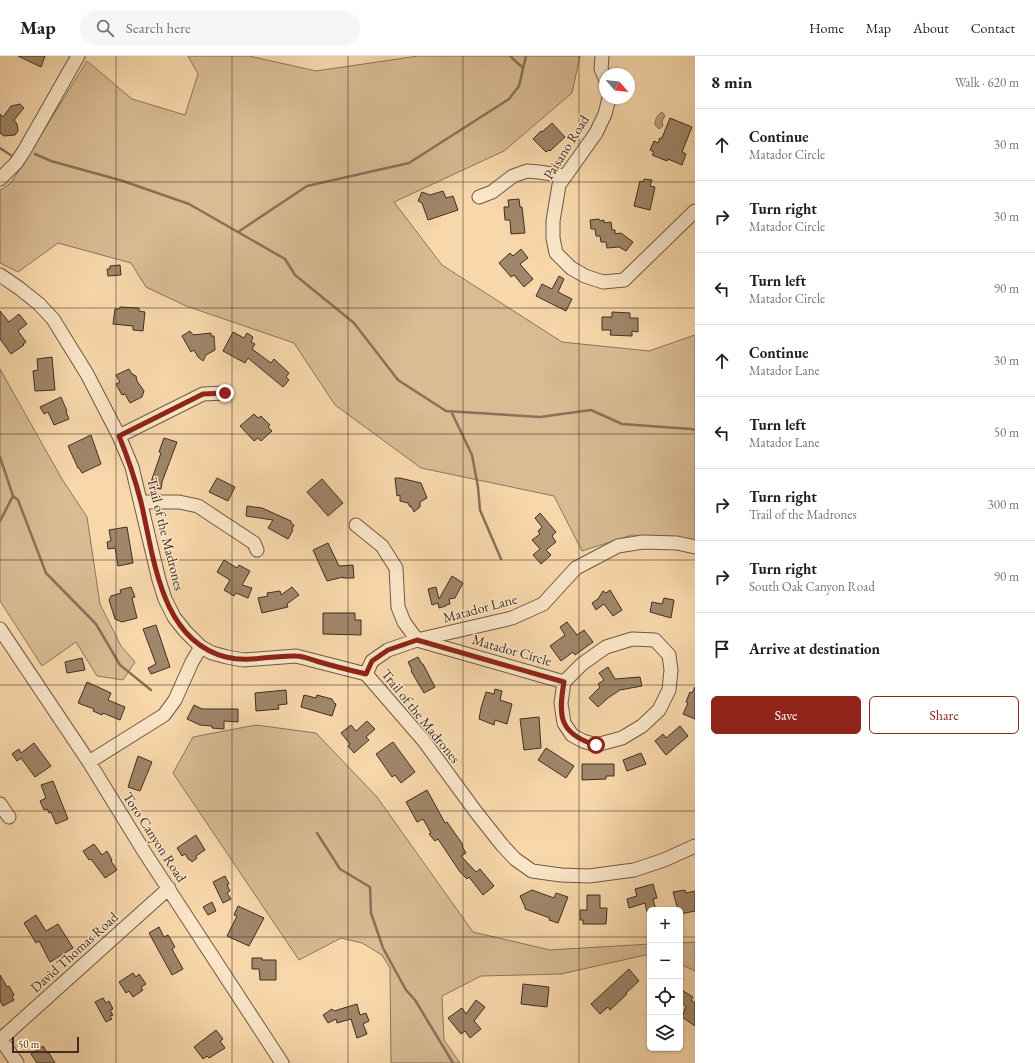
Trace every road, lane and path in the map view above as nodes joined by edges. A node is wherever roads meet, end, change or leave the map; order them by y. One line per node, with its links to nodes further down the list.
1 (78, 56): 6 (street)
2 (602, 56): 3 (street)
3 (601, 68)
4 (608, 104): 5 (street, Paisano Road)
5 (565, 176): 7 (street); 8 (street, Paisano Road)
6 (0, 179)
7 (479, 197)
8 (695, 211)
9 (0, 275): 11 (street, Trail of the Madrones)
10 (225, 393): 11 (street)
11 (119, 436): 12 (street, Trail of the Madrones)
12 (141, 502): 15 (street); 18 (street, Trail of the Madrones)
13 (356, 525): 17 (street)
14 (695, 547): 17 (street, Matador Lane)
15 (258, 550)
16 (0, 629): 21 (street, Toro Canyon Road)
17 (417, 640): 19 (street, Matador Lane); 20 (street, Matador Circle)
18 (201, 647): 19 (street, Trail of the Madrones); 21 (street)
19 (366, 674): 24 (street, Trail of the Madrones)
20 (564, 682): 20 (street, Matador Circle)
21 (89, 762): 25 (street, Toro Canyon Road)
22 (0, 804): 23 (street)
23 (9, 817)
24 (695, 846)
25 (169, 888): 26 (street, David Thomas Road); 27 (street, Toro Canyon Road)
26 (1, 1038): 28 (street)
27 (276, 1061)
28 (17, 1063)

